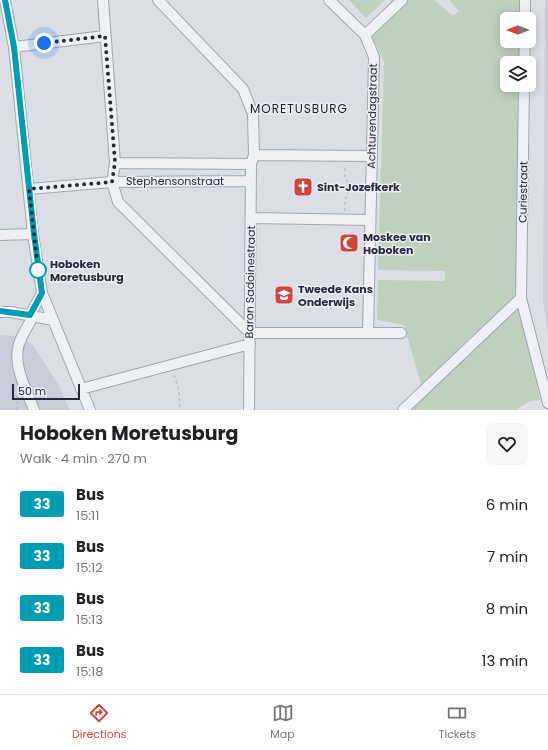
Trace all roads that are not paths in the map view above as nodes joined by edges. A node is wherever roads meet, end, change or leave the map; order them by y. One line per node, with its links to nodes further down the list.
1 (5, 0): 10 (street)
2 (102, 0): 9 (street)
3 (158, 0): 13 (street, Baron Sadoinestraat)
4 (329, 0): 8 (street)
5 (402, 0): 8 (street)
6 (525, 0): 7 (street)
7 (525, 12)
8 (365, 35): 12 (street, Achturendagstraat)
9 (105, 36): 10 (street); 14 (street)
10 (14, 47): 17 (street)
11 (524, 92): 23 (street, Curiestraat)
12 (371, 156): 13 (street, Stephensonstraat); 19 (street, Achturendagstraat)
13 (252, 159): 14 (street, Stephensonstraat); 15 (street, Baron Sadoinestraat)
14 (115, 162): 16 (street)
15 (250, 181): 16 (street, Stephensonstraat); 18 (street, Baron Sadoinestraat)
16 (112, 182): 17 (street, Stephensonstraat); 27 (street)
17 (29, 189): 20 (street)
18 (251, 218): 19 (street); 27 (street, Baron Sadoinestraat)
19 (370, 220): 28 (street, Achturendagstraat)
20 (34, 234): 21 (street); 22 (street)
21 (0, 235)
22 (42, 293): 25 (street); 26 (street)
23 (521, 298): 32 (street, Curiestraat); 36 (street)
24 (0, 312): 25 (street)
25 (32, 315): 26 (street); 33 (street)
26 (53, 320): 31 (street)
27 (250, 333): 28 (street); 30 (street, Baron Sadoinestraat)
28 (368, 333): 29 (street)
29 (401, 333)
30 (250, 344): 31 (street); 35 (street, Baron Sadoinestraat)
31 (81, 388): 34 (street)
32 (548, 403)
33 (34, 410)
34 (90, 410)
35 (249, 410)
36 (402, 410)

